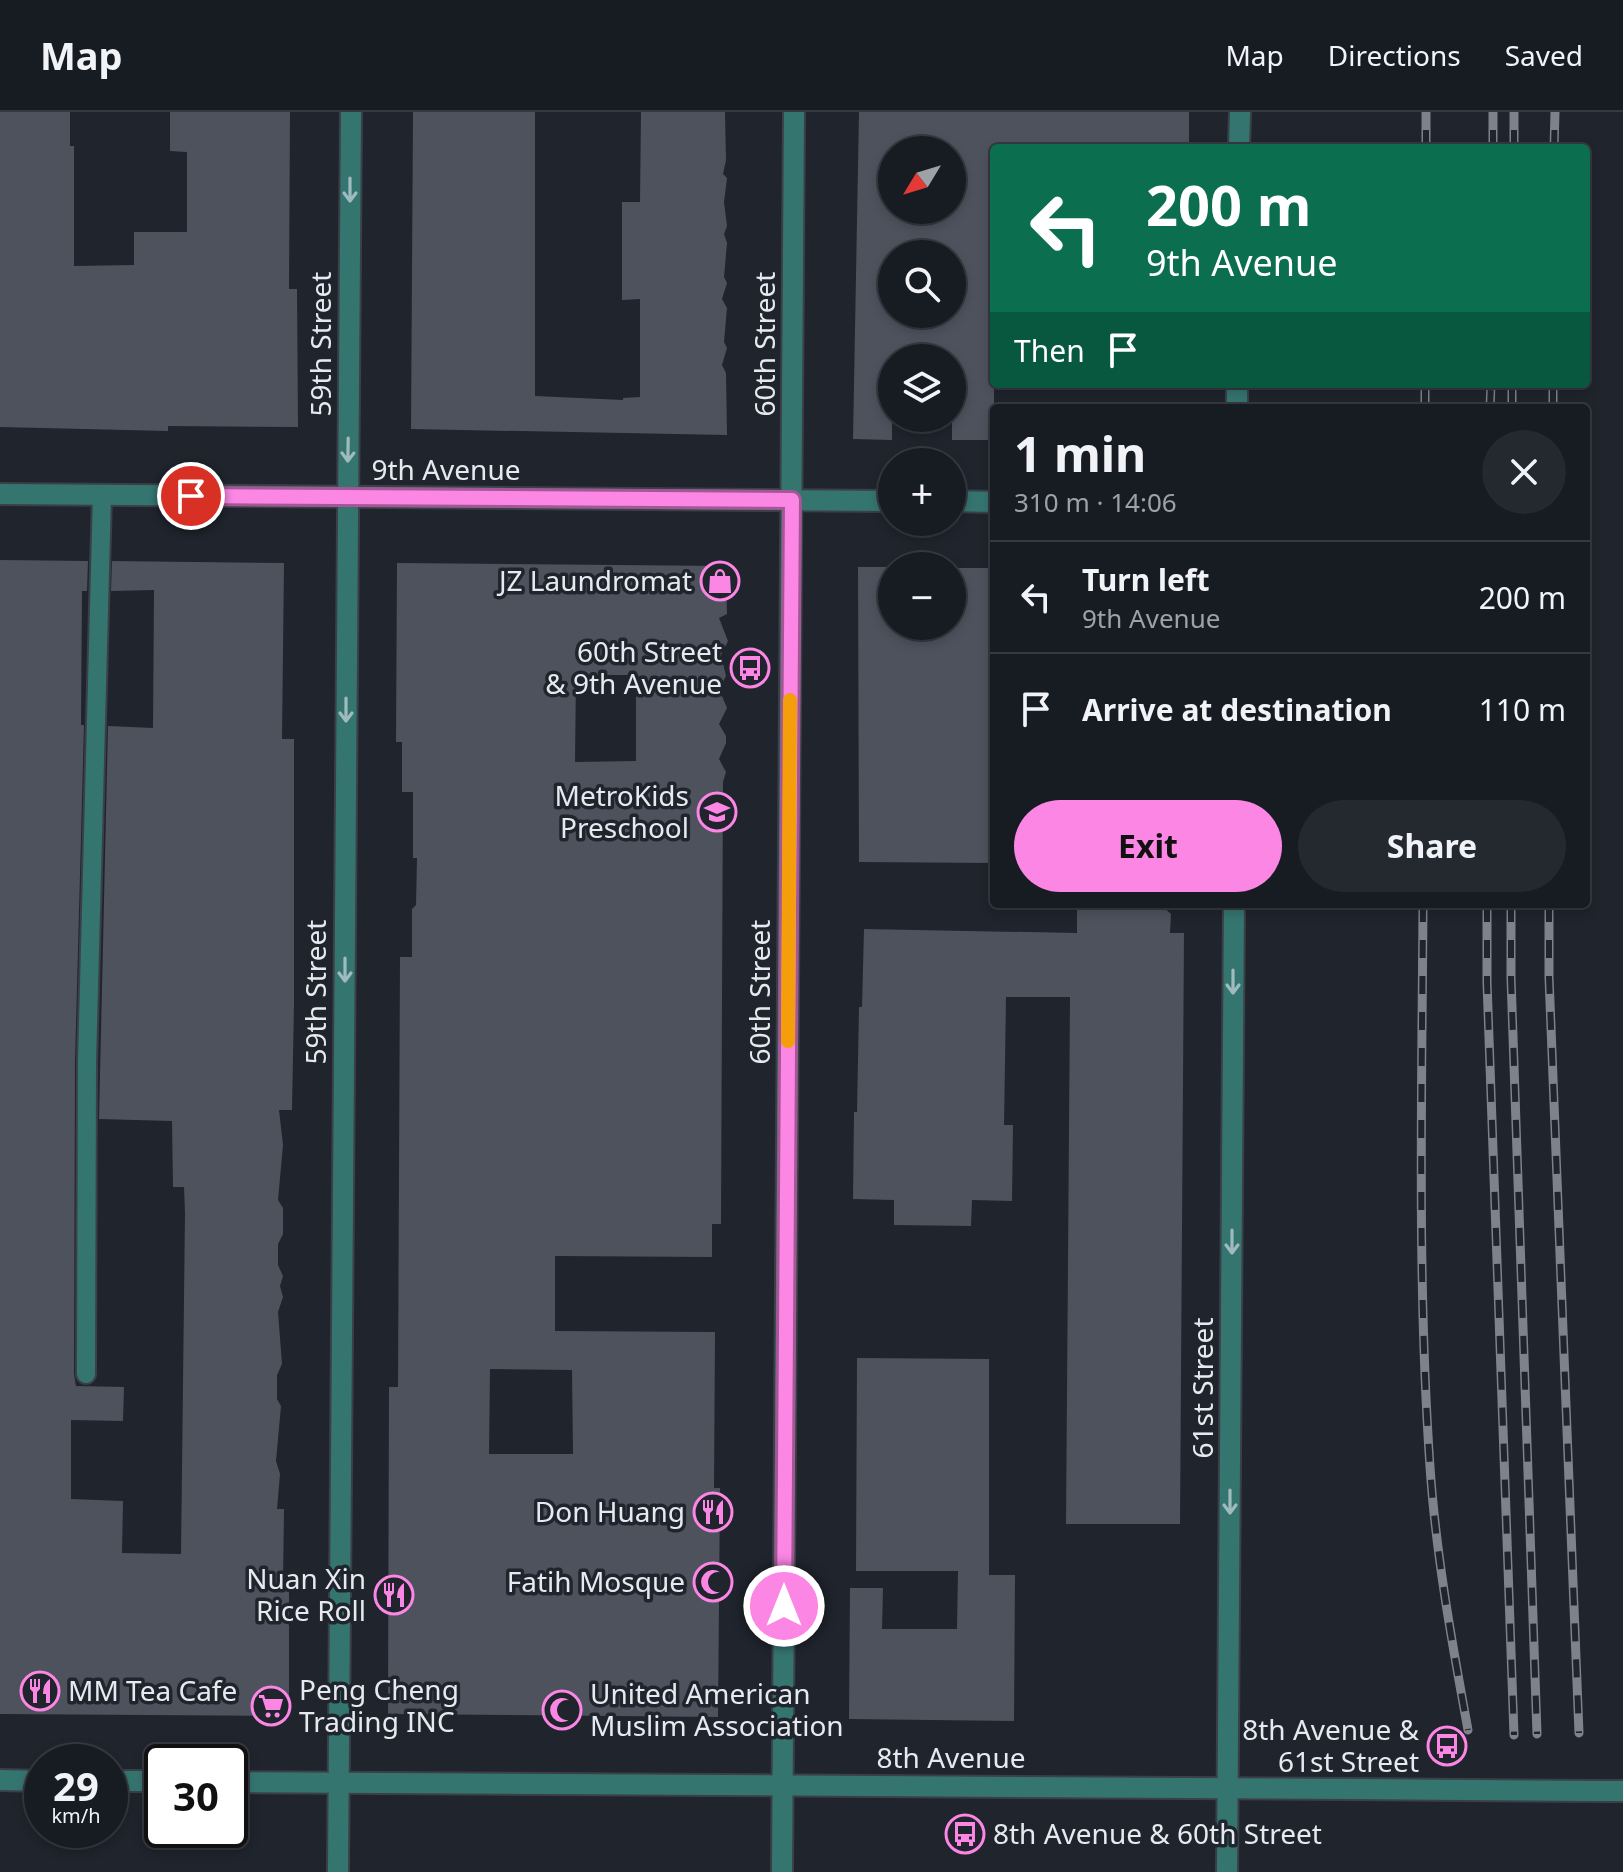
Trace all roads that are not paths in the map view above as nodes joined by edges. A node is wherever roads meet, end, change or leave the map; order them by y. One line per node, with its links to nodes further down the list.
1 (351, 112): 7 (street, 59th Street, one-way to 7)
2 (794, 112): 8 (street, 60th Street)
3 (1240, 112): 4 (street)
4 (1239, 144)
5 (0, 494): 6 (street, 9th Avenue)
6 (102, 495): 7 (street, 9th Avenue); 13 (lane)
7 (348, 497): 8 (street, 9th Avenue); 17 (street, 59th Street, one-way to 17)
8 (792, 500): 9 (street, 9th Avenue); 18 (street, 60th Street)
9 (878, 501)
10 (966, 501): 11 (street)
11 (990, 502)
12 (1234, 908): 19 (street, 61st Street, one-way to 19)
13 (86, 1374)
14 (0, 1780): 15 (street)
15 (24, 1781)
16 (248, 1782): 17 (street, 8th Avenue)
17 (339, 1783): 18 (street, 8th Avenue); 21 (street, 59th Street)
18 (783, 1785): 19 (street, 8th Avenue); 22 (street, 60th Street)
19 (1228, 1788): 20 (street, 8th Avenue, bridge); 23 (street, 61st Street)
20 (1623, 1791)
21 (338, 1872)
22 (782, 1872)
23 (1227, 1872)

